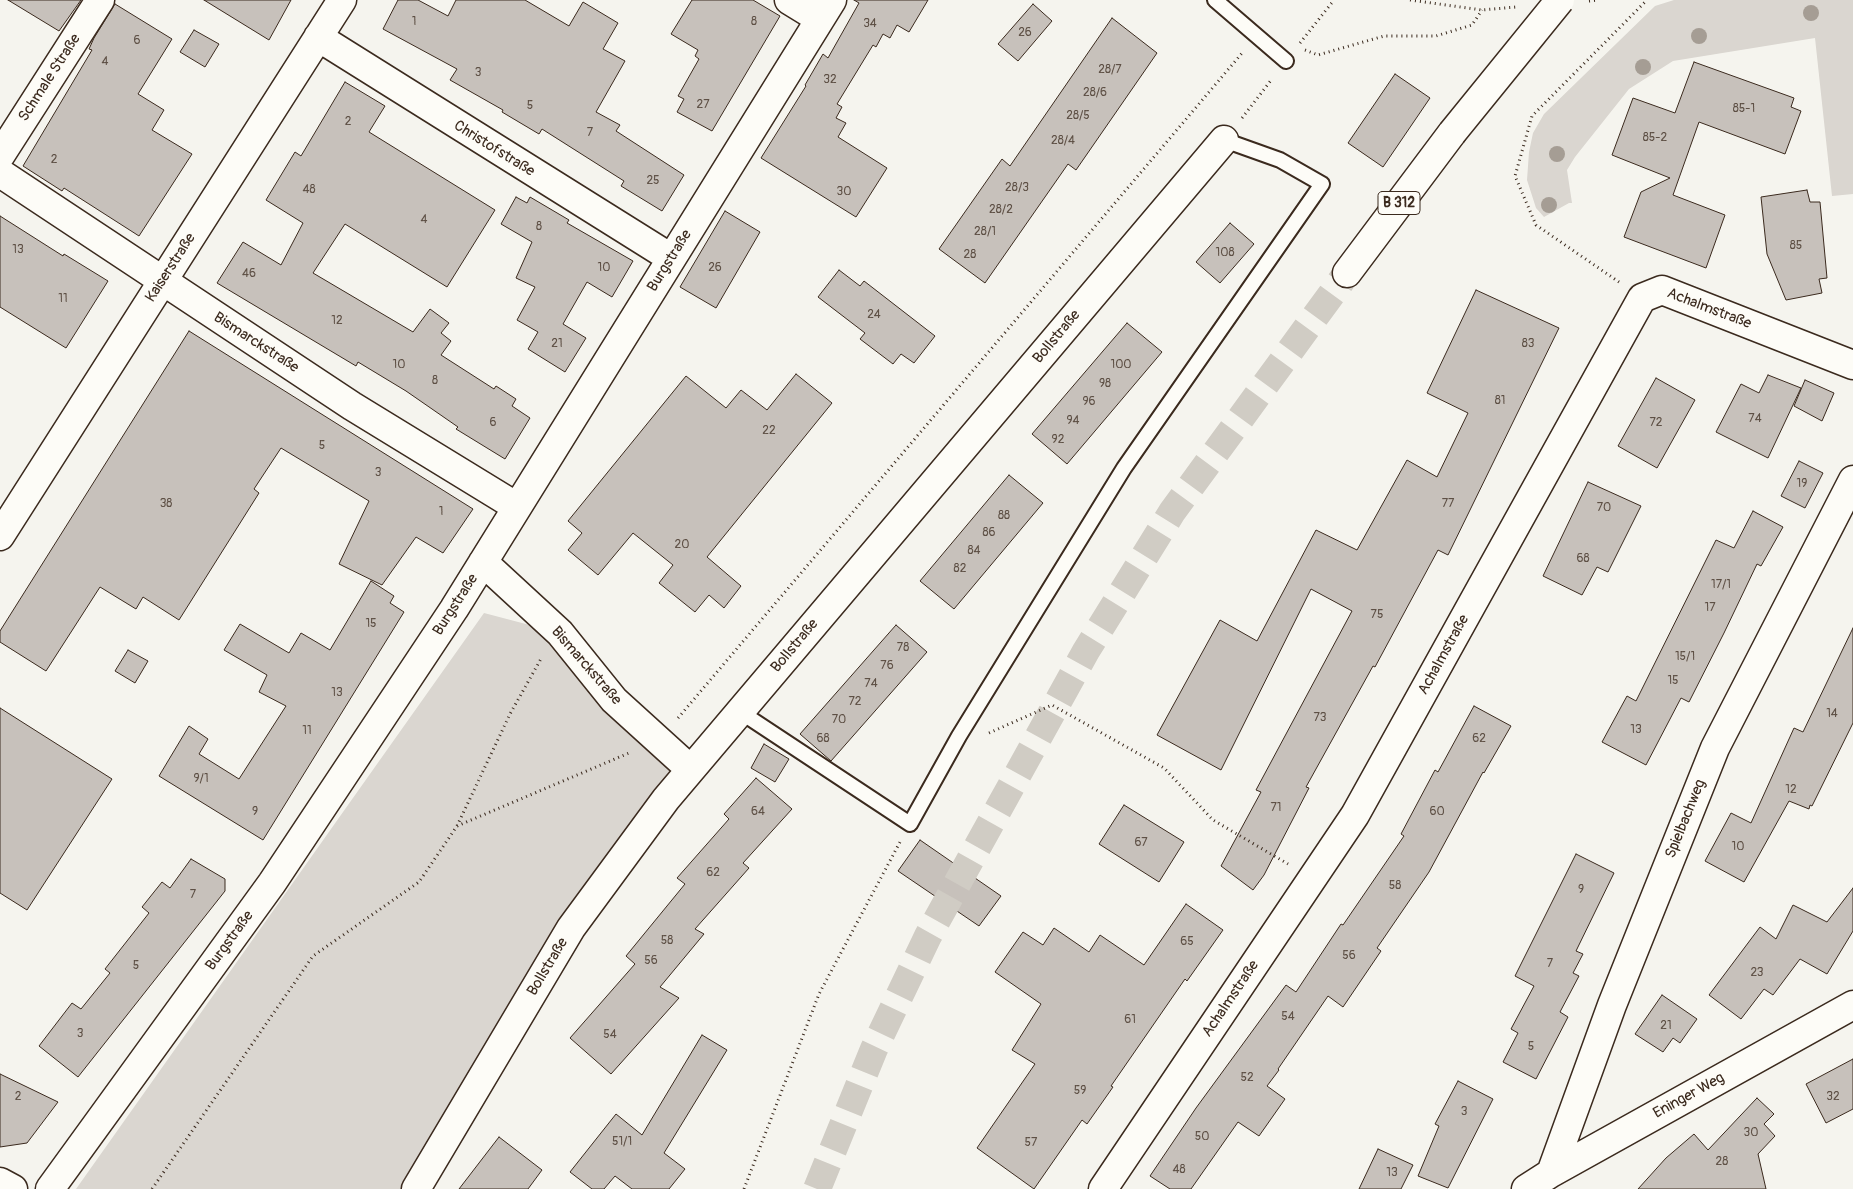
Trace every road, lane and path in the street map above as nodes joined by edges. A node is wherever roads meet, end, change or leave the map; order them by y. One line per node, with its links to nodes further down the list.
1 (100, 0): 14 (street, Schmale Straße)
2 (342, 0): 11 (street, Kaiserstraße)
3 (789, 0): 9 (street)
4 (1215, 0): 10 (lane)
5 (1334, 0): 6 (path)
6 (1410, 0)
7 (1560, 0): 17 (street, B 312, bridge)
8 (1647, 0): 19 (path)
9 (826, 10): 16 (street, Burgstraße)
10 (1256, 36): 12 (lane); 28 (path)
11 (318, 37): 16 (street, Christofstraße); 18 (street, Kaiserstraße)
12 (1286, 61): 13 (path)
13 (1224, 140): 26 (street, Bollstraße); 27 (lane)
14 (0, 156)
15 (0, 173): 18 (street, Bismarckstraße)
16 (672, 258): 22 (street, Burgstraße)
17 (1347, 273)
18 (162, 282): 22 (street, Bismarckstraße); 23 (street, Kaiserstraße)
19 (1642, 298): 20 (street, Achalmstraße); 32 (street, Achalmstraße)
20 (1853, 365)
21 (1853, 480): 34 (street, Spielbachweg)
22 (517, 507): 24 (street, Burgstraße)
23 (0, 536)
24 (483, 562): 25 (street, Bismarckstraße); 37 (street, Burgstraße)
25 (560, 633): 28 (street, Bismarckstraße); 31 (path)
26 (739, 711): 29 (street, Bollstraße); 30 (lane)
27 (959, 736): 30 (lane); 32 (path)
28 (658, 741): 29 (street, Bismarckstraße); 31 (path)
29 (690, 768): 39 (street, Bollstraße)
30 (910, 824): 40 (path)
31 (457, 826): 38 (path)
32 (1312, 878): 41 (street, Achalmstraße)
33 (1853, 1005): 34 (street, Eninger Weg)
34 (1550, 1173): 42 (street, Eninger Weg)
35 (0, 1182): 36 (street)
36 (13, 1189)
37 (50, 1189)
38 (152, 1189)
39 (416, 1189)
40 (744, 1189)
41 (1103, 1189)
42 (1526, 1189)

